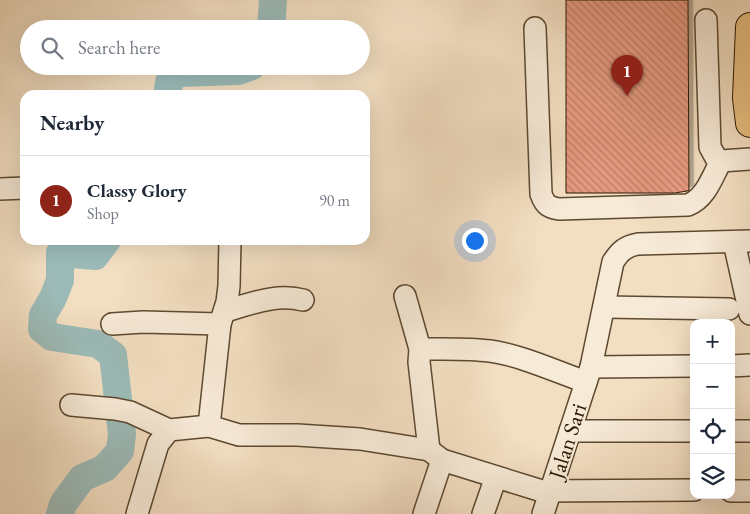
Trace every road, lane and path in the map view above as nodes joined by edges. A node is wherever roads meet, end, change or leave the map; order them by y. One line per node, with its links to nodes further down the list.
1 (706, 20): 6 (street)
2 (750, 27): 4 (main road)
3 (535, 28): 6 (street)
4 (750, 123)
5 (750, 159): 6 (street)
6 (721, 162)
7 (20, 188): 8 (street)
8 (0, 189)
9 (742, 242): 13 (street, Jalan Sari); 15 (street)
10 (230, 245): 16 (street)
11 (405, 296): 18 (street)
12 (303, 300): 16 (street)
13 (604, 307): 14 (street); 22 (street, Jalan Sari)
14 (729, 309)
15 (750, 314)
16 (222, 318): 17 (street); 24 (street)
17 (112, 324)
18 (420, 349): 22 (street); 30 (street)
19 (750, 365): 21 (street)
20 (690, 366): 22 (street)
21 (735, 366)
22 (589, 374): 26 (street, Jalan Sari)
23 (71, 406): 25 (street)
24 (209, 426): 25 (street); 30 (street)
25 (169, 430): 36 (street)
26 (570, 431): 27 (street); 32 (street, Jalan Sari)
27 (690, 431)
28 (735, 431): 29 (street)
29 (750, 431)
30 (435, 455): 31 (street); 37 (street)
31 (496, 477): 32 (street); 38 (street)
32 (551, 490): 33 (street); 39 (street, Jalan Sari)
33 (690, 490)
34 (735, 490): 35 (street)
35 (750, 491)
36 (136, 514)
37 (424, 514)
38 (483, 514)
39 (543, 514)

